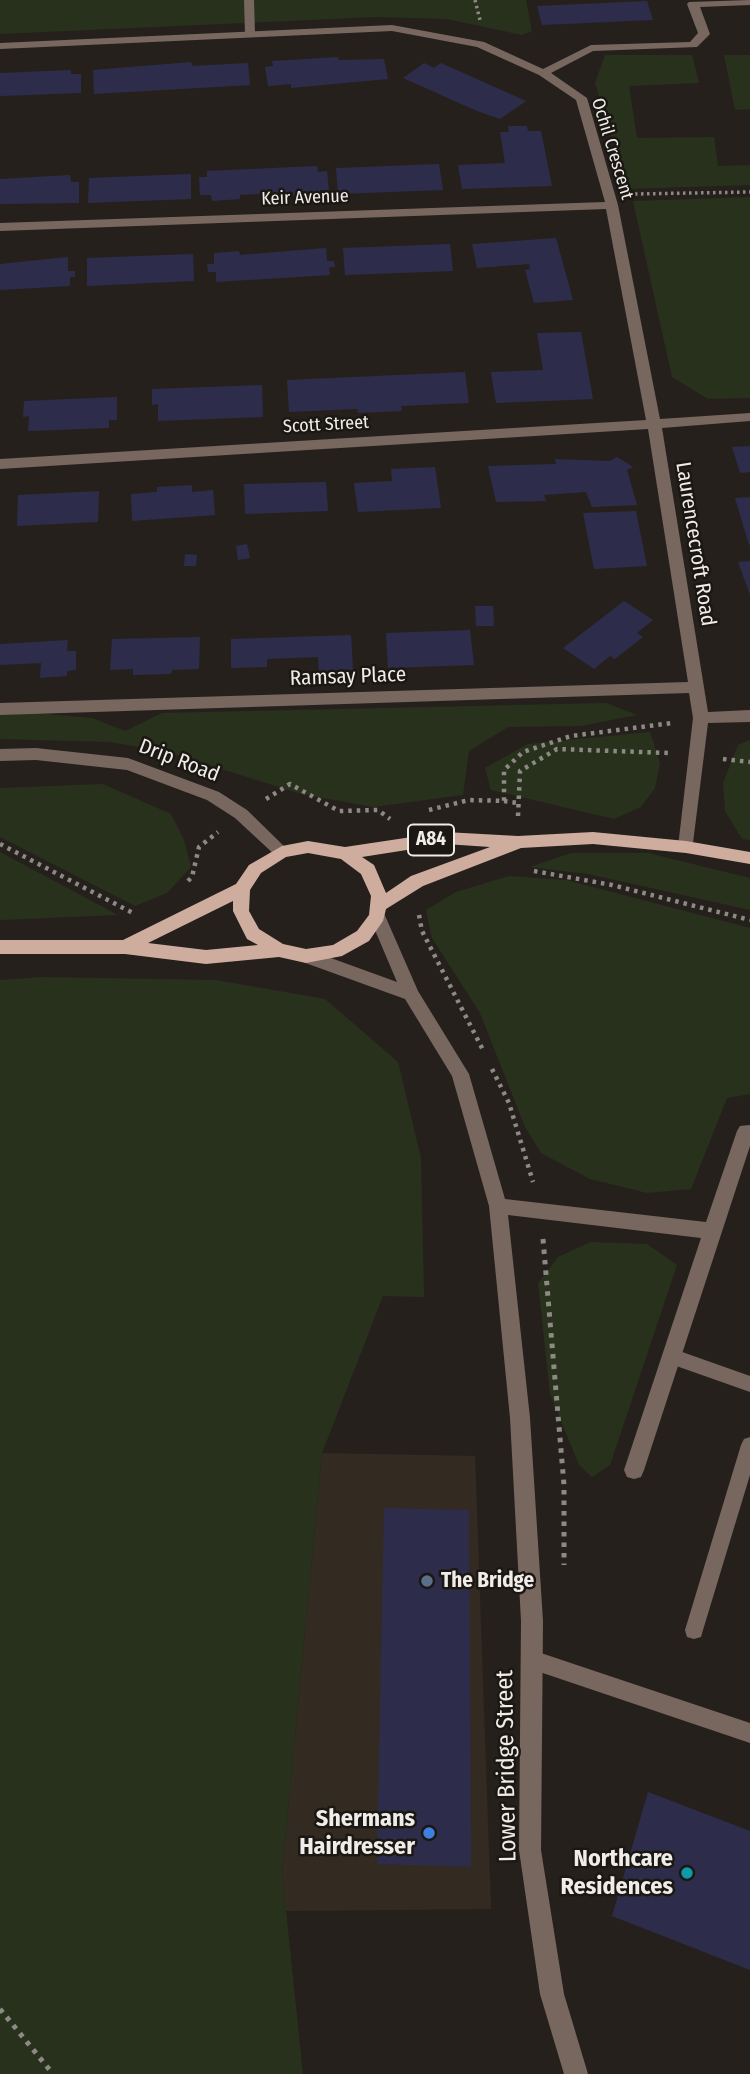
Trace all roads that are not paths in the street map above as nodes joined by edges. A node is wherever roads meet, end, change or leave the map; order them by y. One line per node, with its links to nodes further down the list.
1 (249, 0): 3 (lane)
2 (750, 2): 5 (street)
3 (250, 34): 4 (street, Ochil Crescent); 5 (street, Ochil Crescent)
4 (0, 46)
5 (543, 73): 6 (street, Ochil Crescent)
6 (610, 200): 7 (street, Keir Avenue); 9 (street, Ochil Crescent)
7 (0, 227)
8 (750, 417): 9 (street)
9 (654, 424): 10 (street, Scott Street); 11 (street, Laurencecroft Road)
10 (0, 464)
11 (697, 687): 12 (street, Ramsay Place); 14 (street, Laurencecroft Road)
12 (0, 709)
13 (750, 716): 14 (street)
14 (701, 718): 17 (street, Laurencecroft Road)
15 (0, 755): 18 (street, Drip Road)
16 (518, 842): 17 (main road, A84); 19 (main road, A84); 22 (main road, A84)
17 (686, 847): 20 (main road, A84)
18 (282, 852): 19 (main road); 21 (main road)
19 (345, 853): 22 (main road)
20 (750, 858)
21 (242, 889): 24 (main road); 25 (main road)
22 (377, 911): 26 (main road); 27 (street, Lower Bridge Street)
23 (0, 947): 24 (main road)
24 (125, 947): 25 (main road)
25 (279, 950): 26 (main road)
26 (306, 956): 27 (street)
27 (411, 994): 29 (street, Lower Bridge Street)
28 (746, 1131): 30 (street)
29 (498, 1206): 30 (street); 36 (street, Lower Bridge Street)
30 (710, 1231): 31 (street)
31 (671, 1356): 32 (lane); 34 (street)
32 (750, 1384)
33 (750, 1445): 35 (lane)
34 (634, 1470)
35 (694, 1630)
36 (532, 1660): 37 (lane); 38 (street, Lower Bridge Street)
37 (750, 1733)
38 (576, 2074)

